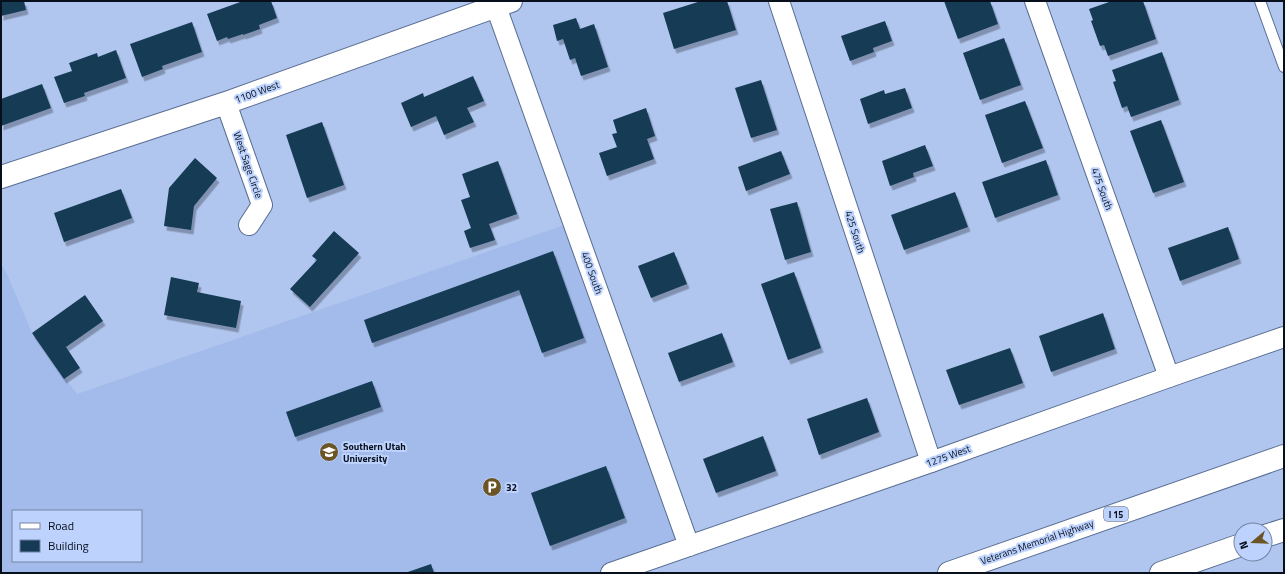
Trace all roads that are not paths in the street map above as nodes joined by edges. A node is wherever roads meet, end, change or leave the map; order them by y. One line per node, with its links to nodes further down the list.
1 (779, 1): 12 (street, 425 South)
2 (1035, 1): 10 (street, 475 South)
3 (1260, 1): 5 (lane)
4 (500, 3): 6 (main road, 1100 West); 15 (street, 400 South)
5 (1284, 67)
6 (226, 103): 7 (main road, 1100 West); 8 (street, West Sage Circle)
7 (1, 177)
8 (248, 225)
9 (1284, 338): 10 (street, 1275 West)
10 (1169, 377): 12 (street, 1275 West)
11 (1284, 456): 18 (main road, Veterans Memorial Highway / I 15)
12 (931, 462): 15 (street, 1275 West)
13 (1284, 530): 14 (main road)
14 (1273, 533)
15 (690, 546): 17 (street, 1275 West)
16 (1233, 548): 19 (main road)
17 (611, 573)
18 (949, 573)
19 (1161, 573)

